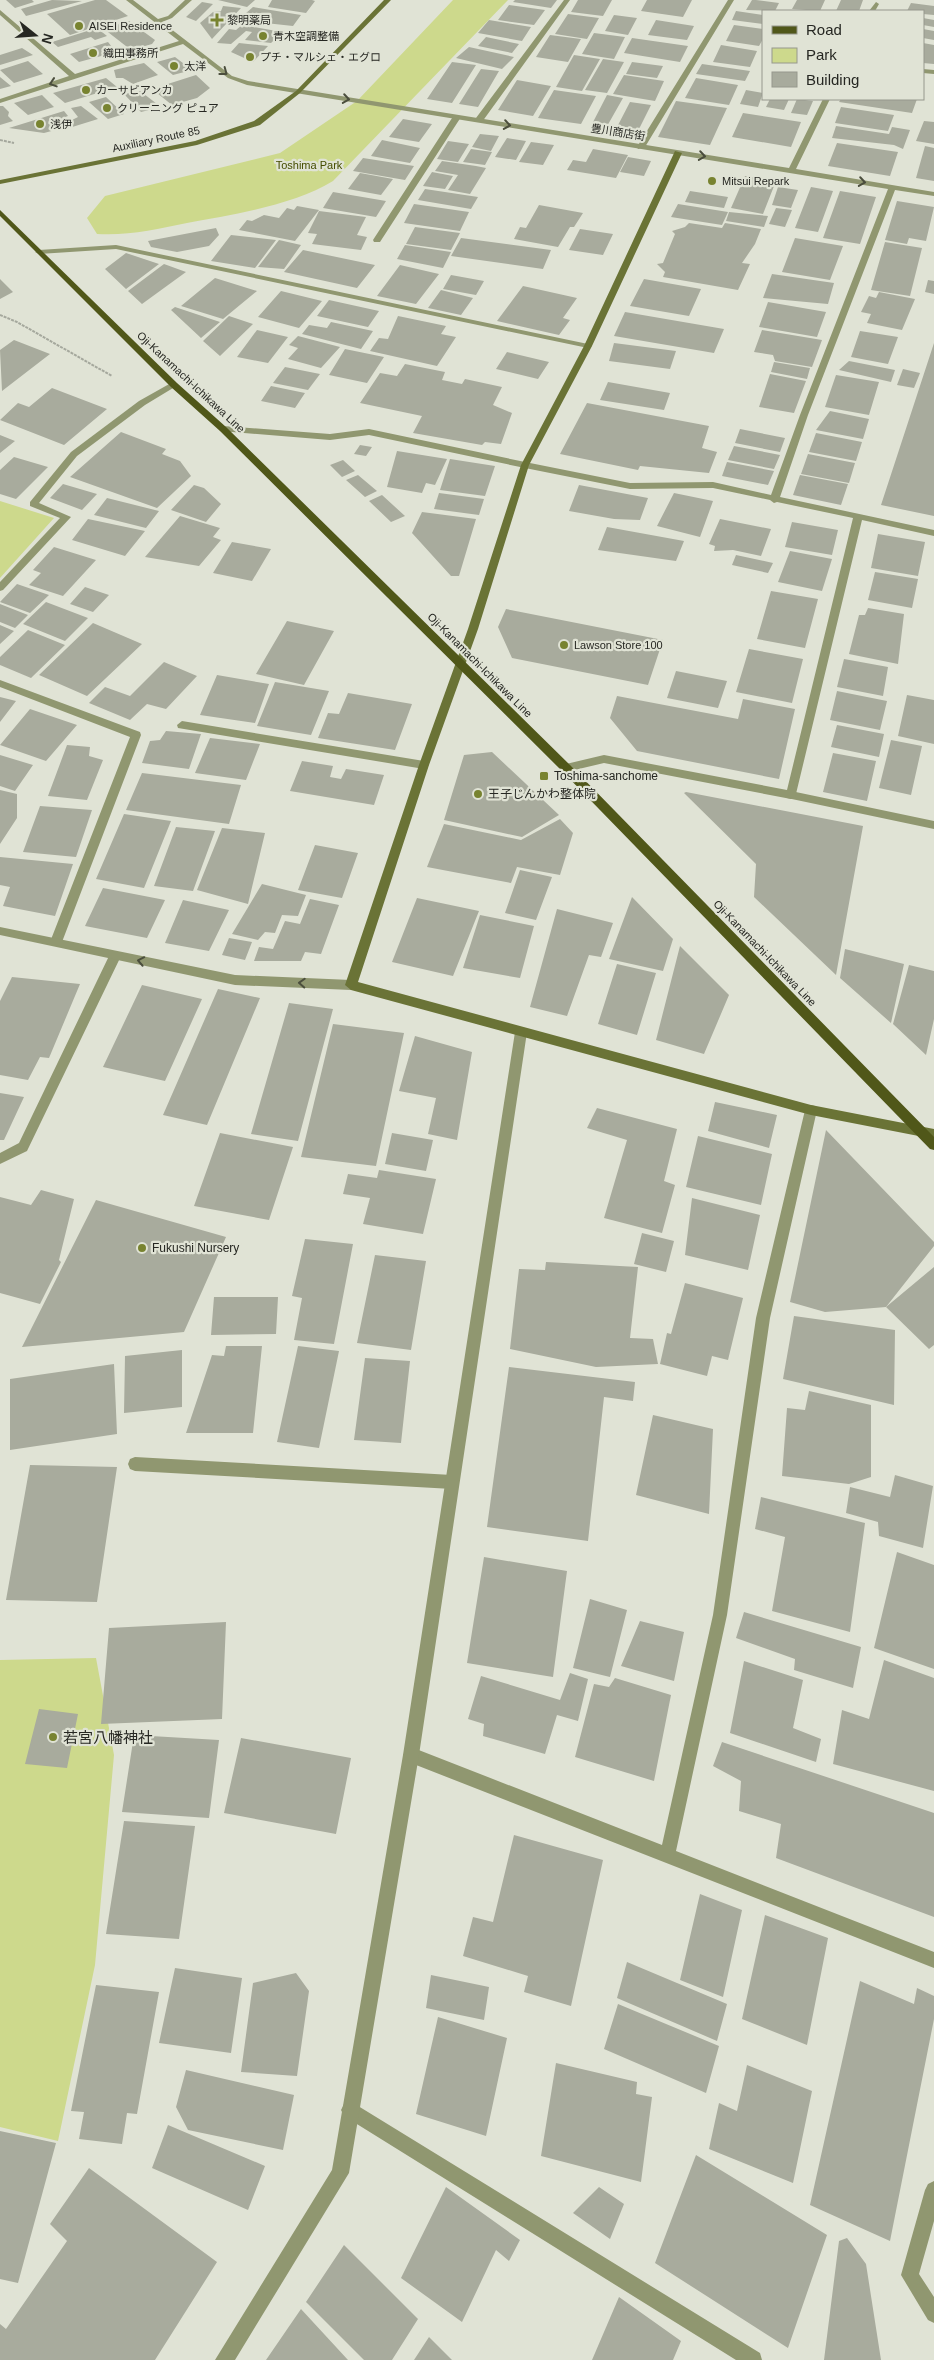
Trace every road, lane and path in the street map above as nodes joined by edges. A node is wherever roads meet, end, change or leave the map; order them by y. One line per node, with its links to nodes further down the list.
1 (129, 0): 9 (street, 豊川商店街)
2 (189, 0): 9 (street)
3 (388, 0): 12 (street, Auxiliary Route 85)
4 (566, 0): 16 (street)
5 (731, 0): 17 (street)
6 (876, 4): 7 (street)
7 (873, 10)
8 (0, 12): 11 (street)
9 (156, 22): 10 (street, 豊川商店街)
10 (183, 42): 11 (street); 12 (street, 豊川商店街, one-way to 12)
11 (73, 76): 14 (street, one-way to 14)
12 (298, 92): 15 (street, 豊川商店街, one-way to 15); 20 (street, Auxiliary Route 85)
13 (826, 100): 19 (street)
14 (0, 101)
15 (458, 117): 16 (street, 豊川商店街); 24 (street)
16 (480, 120): 17 (street, 豊川商店街, one-way to 17)
17 (641, 147): 18 (street, 豊川商店街)
18 (678, 153): 19 (street, 豊川商店街, one-way to 19); 27 (street)
19 (790, 171): 21 (street, 豊川商店街, one-way to 21)
20 (0, 182)
21 (892, 187): 22 (street, 豊川商店街); 31 (street)
22 (934, 194)
23 (0, 212): 25 (main road, Oji-Kanamachi-Ichikawa Line)
24 (377, 240)
25 (40, 252): 27 (street); 28 (main road, Oji-Kanamachi-Ichikawa Line)
26 (0, 315): 28 (path)
27 (588, 346): 30 (street)
28 (174, 385): 29 (main road, Oji-Kanamachi-Ichikawa Line); 34 (street)
29 (223, 429): 30 (street); 35 (main road, Oji-Kanamachi-Ichikawa Line)
30 (525, 465): 31 (street); 35 (street)
31 (774, 500): 32 (street)
32 (858, 517): 33 (street); 40 (street)
33 (934, 534)
34 (0, 588)
35 (461, 664): 38 (street); 39 (main road, Oji-Kanamachi-Ichikawa Line)
36 (0, 683): 43 (street)
37 (182, 725): 38 (street)
38 (424, 765): 45 (street)
39 (566, 768): 40 (street); 48 (main road, Oji-Kanamachi-Ichikawa Line)
40 (792, 795): 41 (street)
41 (934, 825)
42 (0, 931): 43 (street)
43 (56, 942): 44 (street)
44 (115, 956): 45 (street, one-way to 44); 51 (street)
45 (351, 985): 46 (street)
46 (520, 1032): 47 (street); 53 (street)
47 (811, 1110): 48 (street); 55 (street)
48 (920, 1131): 49 (street); 50 (main road, Oji-Kanamachi-Ichikawa Line)
49 (934, 1134)
50 (934, 1145)
51 (0, 1159)
52 (135, 1464): 53 (street)
53 (452, 1482): 54 (street)
54 (411, 1755): 55 (street); 57 (street)
55 (667, 1857): 56 (street)
56 (934, 1960)
57 (350, 2110): 60 (street); 61 (street)
58 (934, 2190): 59 (street)
59 (934, 2314)
60 (224, 2360)
61 (753, 2360)

